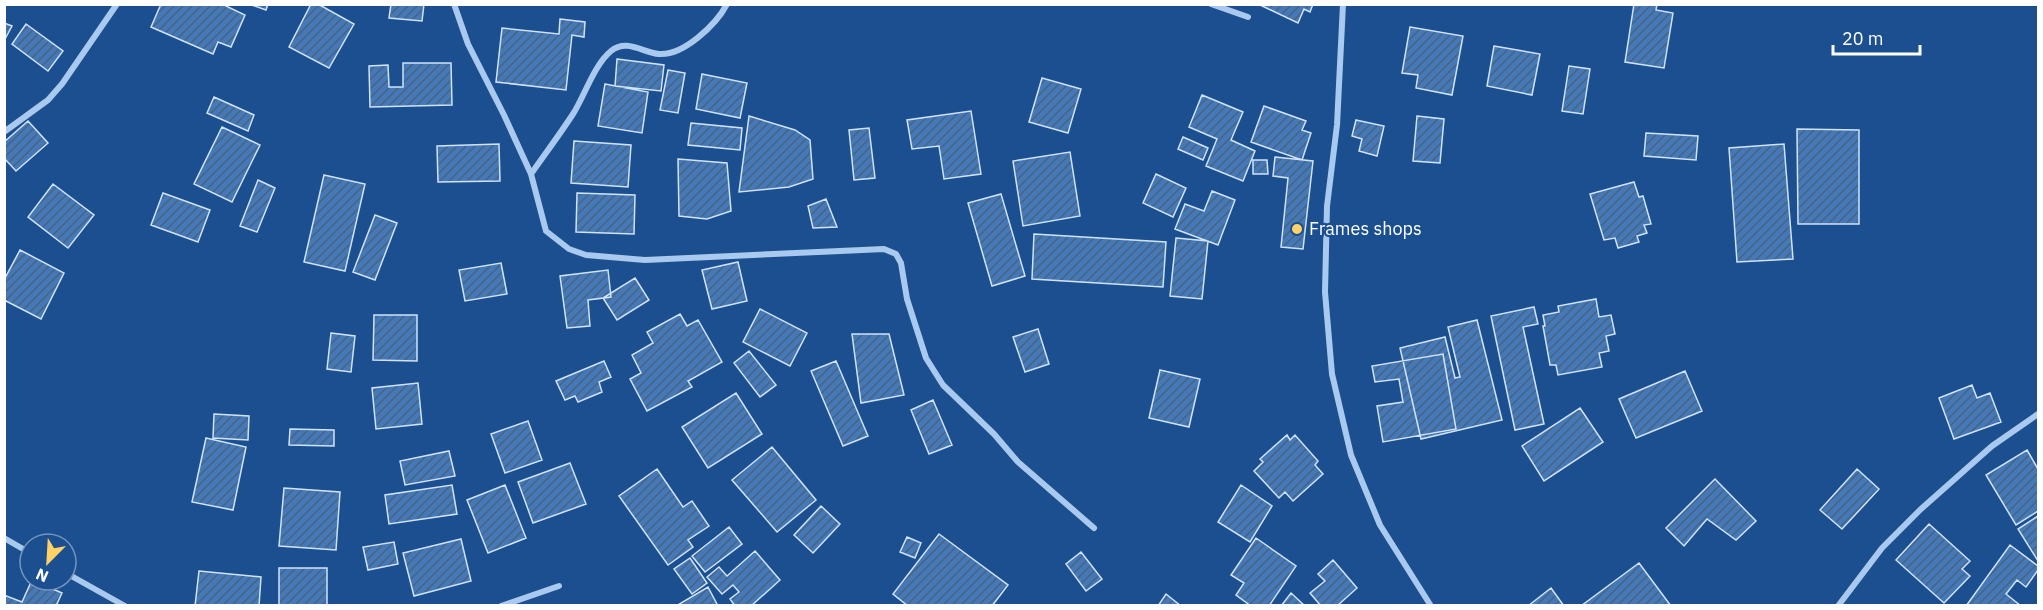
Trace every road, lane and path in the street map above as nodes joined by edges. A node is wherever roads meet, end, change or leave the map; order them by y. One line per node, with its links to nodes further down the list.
1 (117, 4): 7 (street)
2 (454, 4): 8 (street)
3 (727, 4): 8 (street)
4 (1211, 4): 6 (street)
5 (1343, 4): 17 (street)
6 (1248, 17)
7 (4, 132)
8 (531, 174): 10 (street)
9 (2038, 414): 18 (street)
10 (1094, 528)
11 (4, 538): 12 (street)
12 (18, 547)
13 (78, 580): 15 (street)
14 (559, 586): 16 (street)
15 (125, 606)
16 (501, 606)
17 (1431, 606)
18 (1838, 606)

